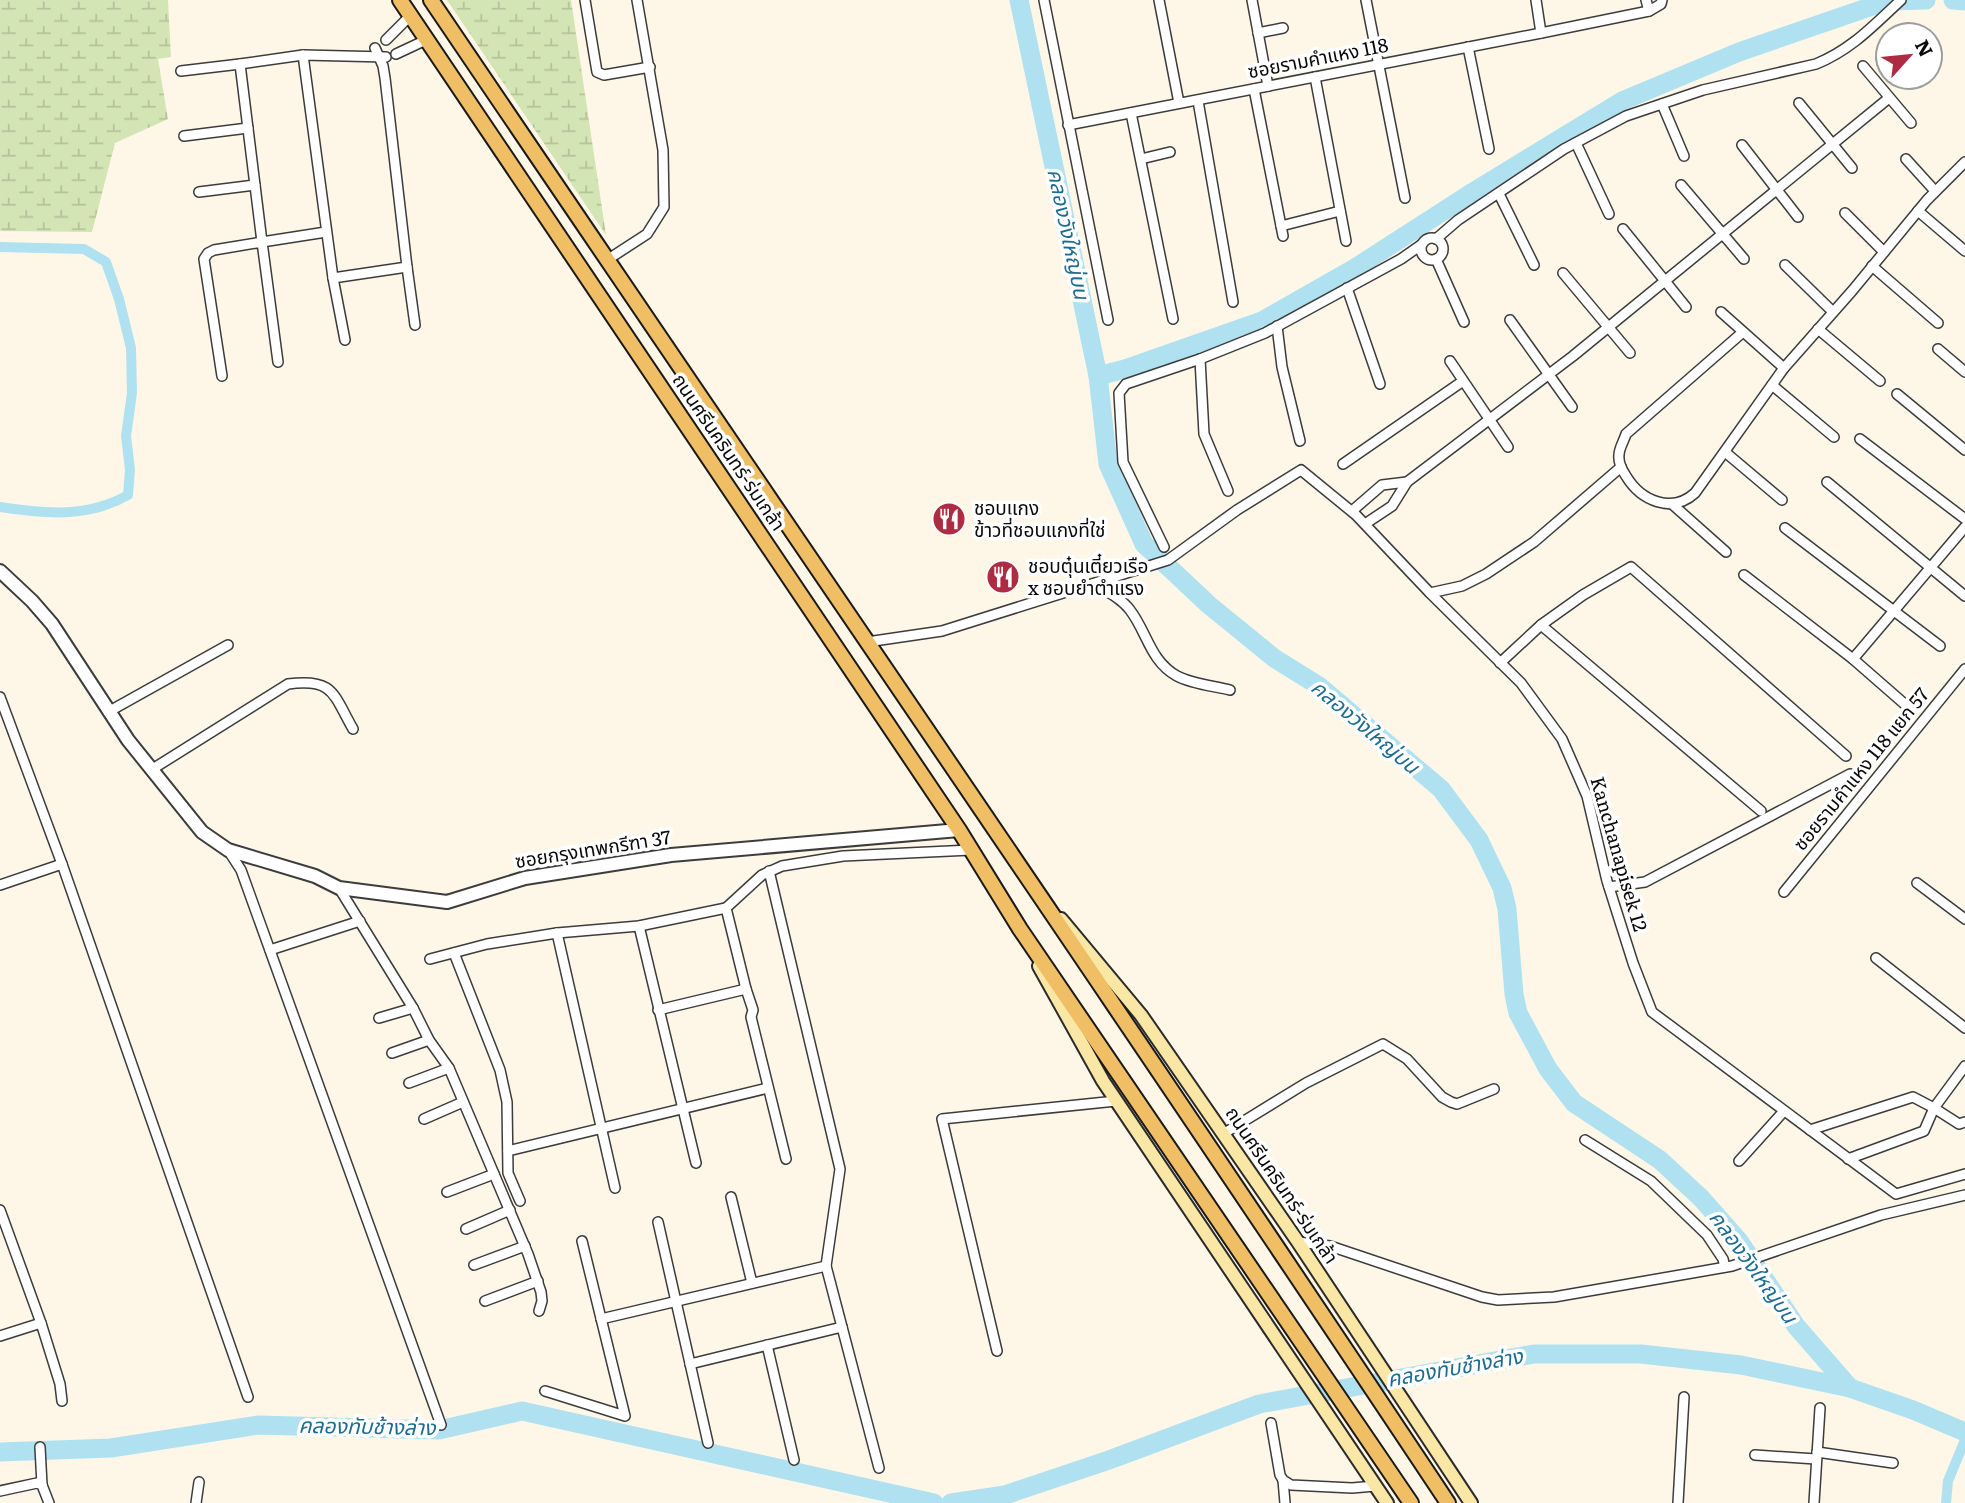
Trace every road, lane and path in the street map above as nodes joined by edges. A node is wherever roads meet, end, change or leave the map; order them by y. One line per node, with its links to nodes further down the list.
1 (400, 0): 14 (main road, ถนนศรีนครินทร์-ร่มเกล้า)
2 (431, 0): 75 (main road, ถนนศรีนครินทร์-ร่มเกล้า)
3 (585, 0): 25 (street)
4 (637, 0): 25 (street)
5 (1044, 0): 37 (street)
6 (1159, 0): 32 (street)
7 (1252, 0): 16 (street)
8 (1366, 0): 22 (street)
9 (1536, 0): 17 (street)
10 (1646, 0): 13 (street)
11 (1662, 0): 13 (street)
12 (1901, 0): 34 (street)
13 (1649, 11): 17 (street, ซอยรามคำแหง 118)
14 (412, 14): 18 (main road, ถนนศรีนครินทร์-ร่มเกล้า); 20 (street)
15 (1283, 27): 16 (street)
16 (1258, 33): 28 (street)
17 (1541, 33): 19 (street, ซอยรามคำแหง 118)
18 (428, 39): 20 (street); 158 (main road, ถนนศรีนครินทร์-ร่มเกล้า)
19 (1468, 47): 22 (street, ซอยรามคำแหง 118); 43 (street)
20 (384, 50): 21 (street); 79 (street)
21 (303, 55): 23 (street); 64 (street)
22 (1379, 63): 27 (street, ซอยรามคำแหง 118); 56 (street)
23 (240, 64): 26 (street); 38 (street)
24 (1863, 66): 30 (street)
25 (650, 67): 75 (street)
26 (181, 71)
27 (1315, 77): 28 (street, ซอยรามคำแหง 118); 57 (street)
28 (1268, 86): 29 (street, ซอยรามคำแหง 118)
29 (1254, 89): 31 (street, ซอยรามคำแหง 118); 62 (street)
30 (1889, 98): 36 (street); 41 (street)
31 (1198, 101): 32 (street, ซอยรามคำแหง 118); 84 (street)
32 (1180, 103): 35 (street, ซอยรามคำแหง 118)
33 (1799, 103): 41 (street)
34 (1662, 104): 40 (street); 45 (street)
35 (1131, 113): 37 (street, ซอยรามคำแหง 118); 46 (street)
36 (1911, 123)
37 (1068, 125): 89 (street)
38 (248, 128): 39 (street); 50 (street)
39 (184, 136)
40 (1576, 143): 55 (street); 60 (street)
41 (1832, 144): 49 (street); 52 (street)
42 (1742, 145): 52 (street)
43 (1489, 149)
44 (1170, 152): 46 (street)
45 (1684, 156)
46 (1141, 159): 88 (street)
47 (1906, 159): 53 (street)
48 (1965, 163): 53 (street)
49 (1852, 169)
50 (255, 185): 54 (street); 69 (street)
51 (1681, 185): 65 (street)
52 (1777, 190): 61 (street); 65 (street)
53 (1935, 191): 58 (street)
54 (199, 192)
55 (1499, 194): 67 (street); 76 (street)
56 (1405, 198)
57 (1340, 211): 62 (street); 68 (street)
58 (1918, 211): 71 (street); 72 (street)
59 (1845, 213): 72 (street)
60 (1609, 214)
61 (1798, 217)
62 (1280, 226): 66 (street)
63 (1623, 229): 82 (street)
64 (326, 232): 69 (street); 81 (street)
65 (1722, 234): 74 (street); 82 (street)
66 (1283, 236)
67 (1436, 239): 70 (street); 73 (street)
68 (1346, 241)
69 (262, 242): 103 (street); 107 (street)
70 (1421, 245): 73 (street); 83 (street)
71 (1965, 251)
72 (1884, 252): 78 (street)
73 (1437, 259): 91 (street)
74 (1744, 259)
75 (607, 260): 143 (main road, ถนนศรีนครินทร์-ร่มเกล้า)
76 (1534, 265)
77 (1785, 265): 87 (street)
78 (1872, 266): 87 (street); 92 (street)
79 (407, 267): 81 (street); 93 (street)
80 (1563, 273): 95 (street)
81 (333, 278): 98 (street)
82 (1665, 281): 85 (street); 95 (street)
83 (1347, 288): 94 (street); 110 (street)
84 (1233, 302)
85 (1686, 307)
86 (1721, 312): 97 (street)
87 (1833, 312): 96 (street)
88 (1173, 319)
89 (1108, 320)
90 (1510, 320): 106 (street)
91 (1464, 322)
92 (1938, 323)
93 (415, 325)
94 (1278, 326): 101 (street); 117 (street)
95 (1609, 327): 100 (street); 106 (street)
96 (1818, 329): 104 (street); 109 (street)
97 (1744, 332): 104 (street); 122 (street)
98 (345, 340)
99 (1938, 349): 105 (street)
100 (1630, 353)
101 (1200, 359): 125 (street); 133 (street)
102 (1450, 361): 108 (street)
103 (278, 362)
104 (1784, 368): 111 (street)
105 (1965, 372)
106 (1549, 375): 113 (street); 114 (street)
107 (222, 376)
108 (1463, 381): 114 (street); 121 (street)
109 (1880, 381)
110 (1380, 384)
111 (1772, 385): 115 (street); 120 (street)
112 (1897, 394): 119 (street)
113 (1573, 407)
114 (1490, 419): 118 (street); 123 (street)
115 (1834, 437)
116 (1860, 439): 129 (street)
117 (1300, 441)
118 (1508, 447)
119 (1965, 450)
120 (1724, 452): 126 (street); 127 (street)
121 (1343, 464)
122 (1621, 467): 127 (street); 139 (street)
123 (1407, 482): 128 (street); 130 (street)
124 (1827, 482): 135 (street)
125 (1228, 491)
126 (1782, 500)
127 (1672, 504): 134 (street)
128 (1352, 511): 130 (street, Kanchanapisek 12); 138 (street, Kanchanapisek 12)
129 (1965, 519)
130 (1365, 524): 139 (street, Kanchanapisek 12)
131 (1965, 527): 135 (street)
132 (1785, 528): 141 (street)
133 (1164, 547)
134 (1726, 552)
135 (1931, 568): 140 (street); 141 (street)
136 (0, 571): 152 (street, ซอยกรุงเทพกรีฑา 37)
137 (1744, 575): 146 (street)
138 (1094, 584): 143 (street); 149 (street)
139 (1430, 593): 147 (street, Kanchanapisek 12)
140 (1965, 596)
141 (1895, 611): 145 (street); 146 (street)
142 (1541, 625): 147 (street); 154 (street); 157 (street)
143 (867, 642): 168 (main road, ถนนศรีนครินทร์-ร่มเกล้า)
144 (228, 645): 152 (street)
145 (1940, 646)
146 (1853, 659): 151 (street)
147 (1500, 663): 165 (street, Kanchanapisek 12)
148 (1965, 669): 167 (street, ซอยรามคำแหง 118 แยก 57)
149 (1230, 690)
150 (0, 697): 161 (street)
151 (1908, 707)
152 (108, 712): 155 (street, ซอยกรุงเทพกรีฑา 37)
153 (353, 730): 155 (street)
154 (1846, 756)
155 (151, 770): 159 (street, ซอยกรุงเทพกรีฑา 37)
156 (1850, 774): 165 (street)
157 (1761, 811)
158 (959, 830): 160 (main road, ถนนศรีนครินทร์-ร่มเกล้า); 166 (street, ซอยกรุงเทพกรีฑา 37)
159 (228, 850): 166 (street, ซอยกรุงเทพกรีฑา 37); 175 (street)
160 (971, 850): 162 (street); 173 (main road, ถนนศรีนครินทร์-ร่มเกล้า)
161 (62, 864): 164 (street); 237 (street)
162 (769, 871): 169 (street); 222 (street)
163 (1917, 883): 170 (street)
164 (0, 885)
165 (1609, 887): 195 (street, Kanchanapisek 12)
166 (339, 888): 171 (street)
167 (1784, 892)
168 (1045, 901): 200 (main road, ถนนศรีนครินทร์-ร่มเกล้า); 260 (main road, ถนนศรีนครินทร์-ร่มเกล้า)
169 (726, 908): 172 (street); 179 (street)
170 (1965, 919)
171 (360, 921): 175 (street); 180 (street)
172 (639, 926): 174 (street); 181 (street)
173 (1020, 929): 191 (main road, ถนนศรีนครินทร์-ร่มเกล้า); 259 (main road, ถนนศรีนครินทร์-ร่มเกล้า)
174 (557, 933): 176 (street); 198 (street)
175 (270, 950): 242 (street)
176 (454, 953): 178 (street); 202 (street)
177 (1877, 958): 183 (street)
178 (430, 959)
179 (746, 989): 181 (street); 189 (street)
180 (413, 1008): 182 (street); 184 (street)
181 (658, 1010): 193 (street)
182 (379, 1018)
183 (1965, 1028)
184 (429, 1040): 185 (street); 187 (street)
185 (392, 1053)
186 (1965, 1066): 194 (street)
187 (449, 1068): 188 (street); 192 (street)
188 (409, 1083)
189 (768, 1088): 193 (street); 203 (street)
190 (1494, 1089): 200 (street)
191 (1116, 1101): 234 (street); 253 (main road, ถนนศรีนครินทร์-ร่มเกล้า)
192 (463, 1102): 196 (street); 207 (street)
193 (682, 1108): 198 (street); 206 (street)
194 (1934, 1108): 197 (street); 199 (street); 204 (street)
195 (1784, 1111): 199 (street, Kanchanapisek 12); 205 (street)
196 (424, 1119)
197 (1965, 1122)
198 (600, 1128): 202 (street); 209 (street)
199 (1810, 1130): 204 (street, Kanchanapisek 12)
200 (1223, 1134): 219 (main road, ถนนศรีนครินทร์-ร่มเกล้า)
201 (1585, 1140): 223 (street)
202 (508, 1150): 213 (street)
203 (786, 1159)
204 (1848, 1159): 208 (street, Kanchanapisek 12)
205 (1739, 1161)
206 (696, 1163)
207 (494, 1174): 210 (street); 215 (street)
208 (1965, 1174)
209 (615, 1188)
210 (447, 1192)
211 (1965, 1195): 223 (street)
212 (732, 1197): 225 (street)
213 (520, 1201)
214 (0, 1210): 230 (street)
215 (510, 1210): 217 (street); 220 (street)
216 (658, 1222): 227 (street)
217 (466, 1230)
218 (582, 1241): 229 (street)
219 (1298, 1242): 223 (street); 261 (main road, ถนนศรีนครินทร์-ร่มเกล้า)
220 (525, 1246): 221 (street); 224 (street)
221 (474, 1265)
222 (826, 1266): 225 (street); 231 (street)
223 (1728, 1267)
224 (538, 1281): 226 (street); 228 (street)
225 (752, 1283): 227 (street)
226 (485, 1301)
227 (676, 1301): 229 (street); 235 (street)
228 (538, 1311)
229 (601, 1319): 236 (street)
230 (41, 1323): 232 (street); 239 (street)
231 (842, 1327): 233 (street); 249 (street)
232 (0, 1336)
233 (767, 1345): 235 (street); 247 (street)
234 (997, 1351)
235 (690, 1364): 243 (street)
236 (545, 1391)
237 (248, 1397)
238 (1685, 1397): 262 (street)
239 (62, 1401)
240 (1820, 1408): 246 (street)
241 (1271, 1423): 250 (street)
242 (441, 1425)
243 (708, 1443)
244 (40, 1447): 252 (street)
245 (1755, 1455): 246 (street)
246 (1817, 1456): 248 (street); 263 (street)
247 (794, 1460)
248 (1893, 1463)
249 (879, 1468)
250 (1283, 1480): 253 (street); 257 (street)
251 (199, 1482): 256 (street)
252 (42, 1485): 254 (street); 255 (street)
253 (1376, 1486): 258 (main road, ถนนศรีนครินทร์-ร่มเกล้า)
254 (0, 1491)
255 (49, 1503)
256 (196, 1503)
257 (1285, 1503)
258 (1387, 1503)
259 (1411, 1503)
260 (1448, 1503)
261 (1471, 1503)
262 (1678, 1503)
263 (1814, 1503)

